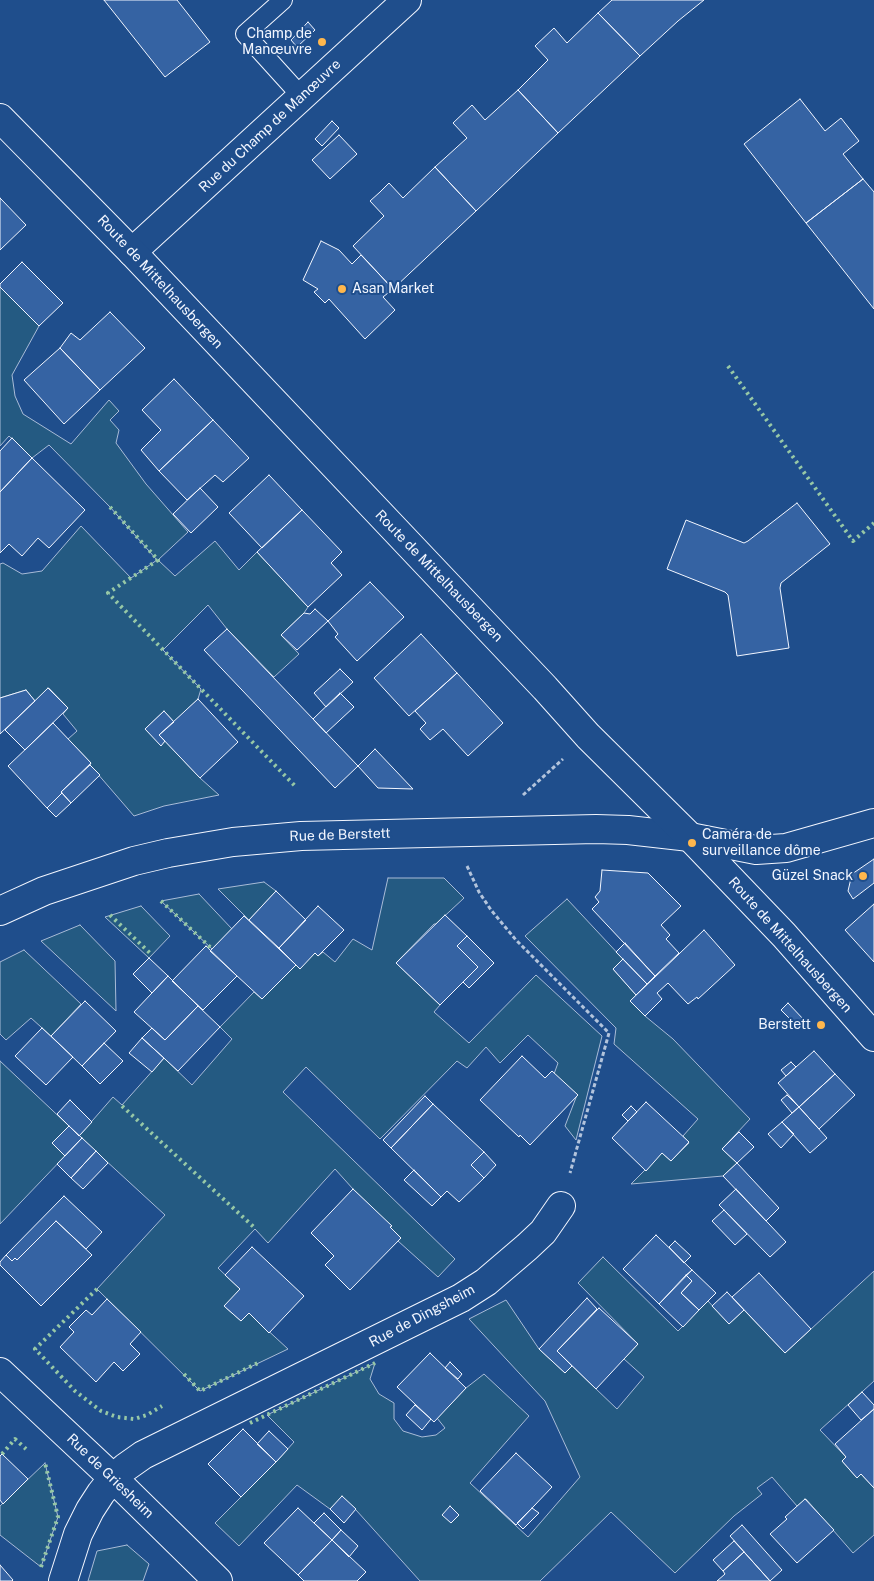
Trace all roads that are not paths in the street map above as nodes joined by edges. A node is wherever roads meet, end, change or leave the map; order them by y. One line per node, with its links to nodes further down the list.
1 (283, 0): 3 (lane)
2 (407, 0): 3 (street, Rue du Champ de Manœuvre)
3 (302, 97): 5 (street, Rue du Champ de Manœuvre)
4 (0, 118): 5 (street, Route de Mittelhausbergen)
5 (132, 252): 7 (street, Route de Mittelhausbergen)
6 (874, 823): 7 (street, Rue de Berstett)
7 (690, 836): 8 (street, Rue de Berstett); 9 (street, Route de Mittelhausbergen)
8 (0, 911)
9 (874, 1037)
10 (561, 1206): 12 (street, Rue de Dingsheim)
11 (0, 1372): 12 (street, Rue de Griesheim)
12 (113, 1478): 13 (street, Rue de Dingsheim); 14 (street, Rue de Griesheim)
13 (62, 1581)
14 (218, 1581)

